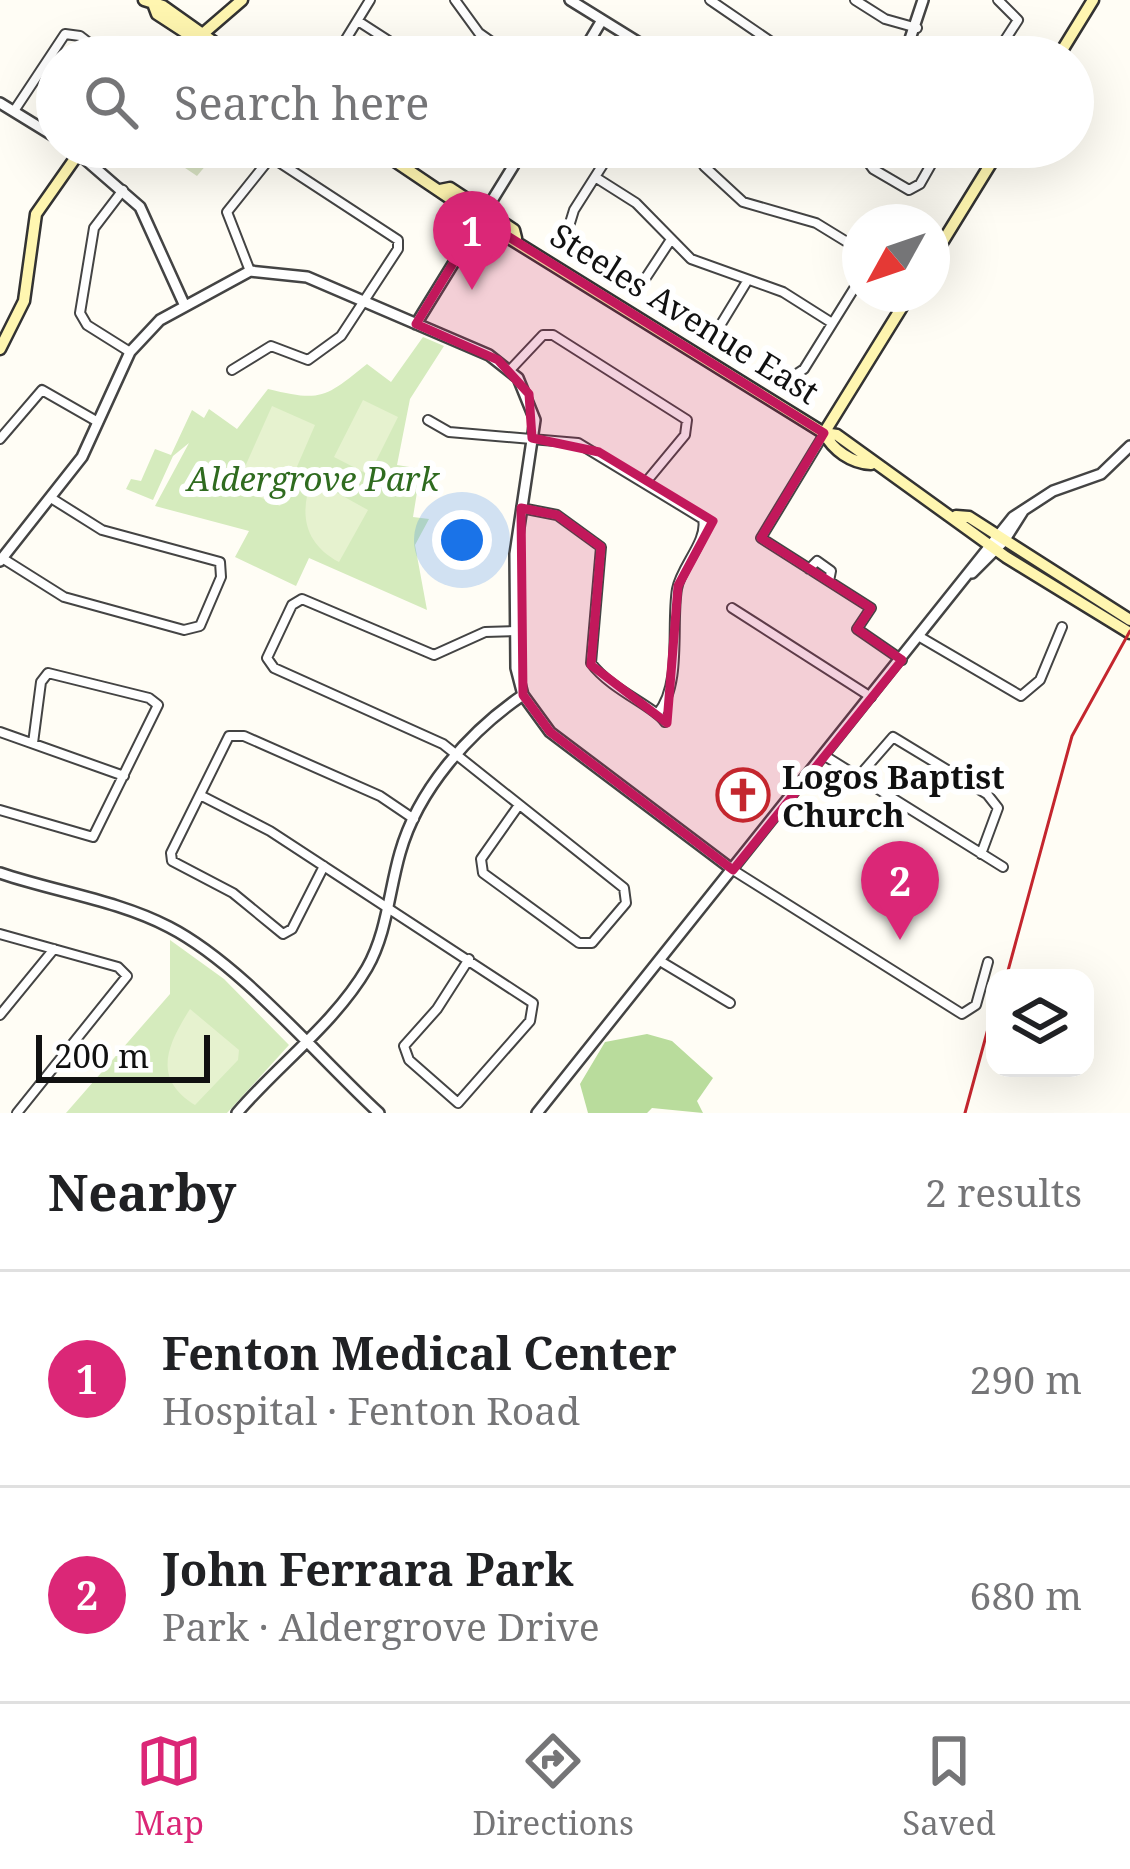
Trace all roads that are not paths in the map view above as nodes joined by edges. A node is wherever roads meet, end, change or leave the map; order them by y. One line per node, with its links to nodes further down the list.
1 (242, 0): 15 (main road)
2 (370, 0): 12 (street)
3 (455, 0): 18 (street)
4 (570, 0): 11 (street)
5 (710, 0): 21 (street)
6 (855, 0): 13 (street)
7 (922, 0): 13 (street)
8 (998, 0): 23 (street)
9 (1094, 0): 24 (main road)
10 (149, 3): 14 (main road)
11 (602, 20): 19 (street); 20 (street)
12 (358, 21): 16 (street); 17 (street)
13 (916, 28): 22 (street)
14 (199, 36)
15 (202, 36)
16 (348, 36)
17 (381, 36)
18 (483, 36)
19 (592, 36)
20 (628, 36)
21 (760, 36)
22 (913, 36)
23 (1008, 36)
24 (1071, 36)
25 (36, 75): 27 (street)
26 (0, 103): 27 (street)
27 (14, 111): 28 (street)
28 (36, 125)
29 (66, 168): 57 (main road)
30 (100, 168): 41 (street)
31 (262, 168): 47 (street)
32 (288, 168): 50 (street)
33 (406, 168): 42 (main road, Steeles Avenue East)
34 (511, 168): 42 (street)
35 (601, 168): 40 (street)
36 (707, 168): 45 (street)
37 (872, 168): 38 (street)
38 (929, 168)
39 (988, 168): 43 (main road)
40 (596, 177): 44 (street); 46 (street)
41 (124, 189): 51 (street); 58 (street)
42 (483, 215): 55 (street); 64 (main road, Steeles Avenue East)
43 (950, 230)
44 (566, 236)
45 (842, 239)
46 (670, 241): 48 (street); 49 (street)
47 (250, 271): 50 (street); 51 (street)
48 (643, 282)
49 (746, 283): 54 (street); 56 (street)
50 (363, 301): 55 (street); 60 (street)
51 (184, 304): 58 (street)
52 (842, 307): 54 (street)
53 (899, 312): 64 (main road)
54 (832, 322): 61 (street)
55 (416, 324): 59 (street)
56 (718, 329)
57 (0, 349)
58 (130, 352): 63 (street)
59 (511, 369): 65 (street); 68 (street)
60 (232, 370)
61 (792, 377)
62 (428, 420): 65 (street)
63 (98, 422): 66 (street); 69 (street)
64 (824, 433): 71 (main road, Steeles Avenue East); 79 (street)
65 (532, 438): 68 (street); 70 (street)
66 (0, 439)
67 (1130, 446): 71 (street)
68 (646, 482): 82 (street)
69 (51, 498): 72 (street); 72 (street)
70 (521, 508): 76 (street); 82 (street)
71 (997, 543): 74 (main road, Steeles Avenue East); 77 (main road, Steeles Avenue East); 78 (street)
72 (1, 560)
73 (732, 608): 81 (street)
74 (1130, 620)
75 (1062, 627): 78 (street)
76 (516, 631): 80 (street); 86 (street)
77 (1130, 633)
78 (920, 637): 79 (street)
79 (902, 660): 81 (street)
80 (523, 695): 86 (street); 97 (street)
81 (872, 698): 87 (street)
82 (658, 712): 83 (street)
83 (665, 722)
84 (0, 732): 85 (street)
85 (33, 743): 88 (street); 88 (street)
86 (457, 755): 91 (street); 93 (street)
87 (825, 756): 89 (street); 97 (street)
88 (124, 776): 92 (street)
89 (859, 776): 94 (street); 94 (street)
90 (200, 795): 93 (street); 95 (street); 95 (street)
91 (519, 805): 91 (street)
92 (0, 810)
93 (414, 820): 99 (street)
94 (981, 854): 96 (street)
95 (324, 866): 99 (street)
96 (1003, 867)
97 (733, 870): 103 (street); 104 (street)
98 (0, 873): 107 (street)
99 (387, 907): 102 (street); 107 (street)
100 (0, 934): 101 (street)
101 (54, 949): 106 (street); 108 (street)
102 (469, 959): 102 (street)
103 (660, 961): 105 (street); 111 (street)
104 (988, 962)
105 (730, 1003)
106 (0, 1015)
107 (304, 1042): 109 (street); 110 (street)
108 (16, 1113)
109 (237, 1113)
110 (379, 1113)
111 (537, 1113)

